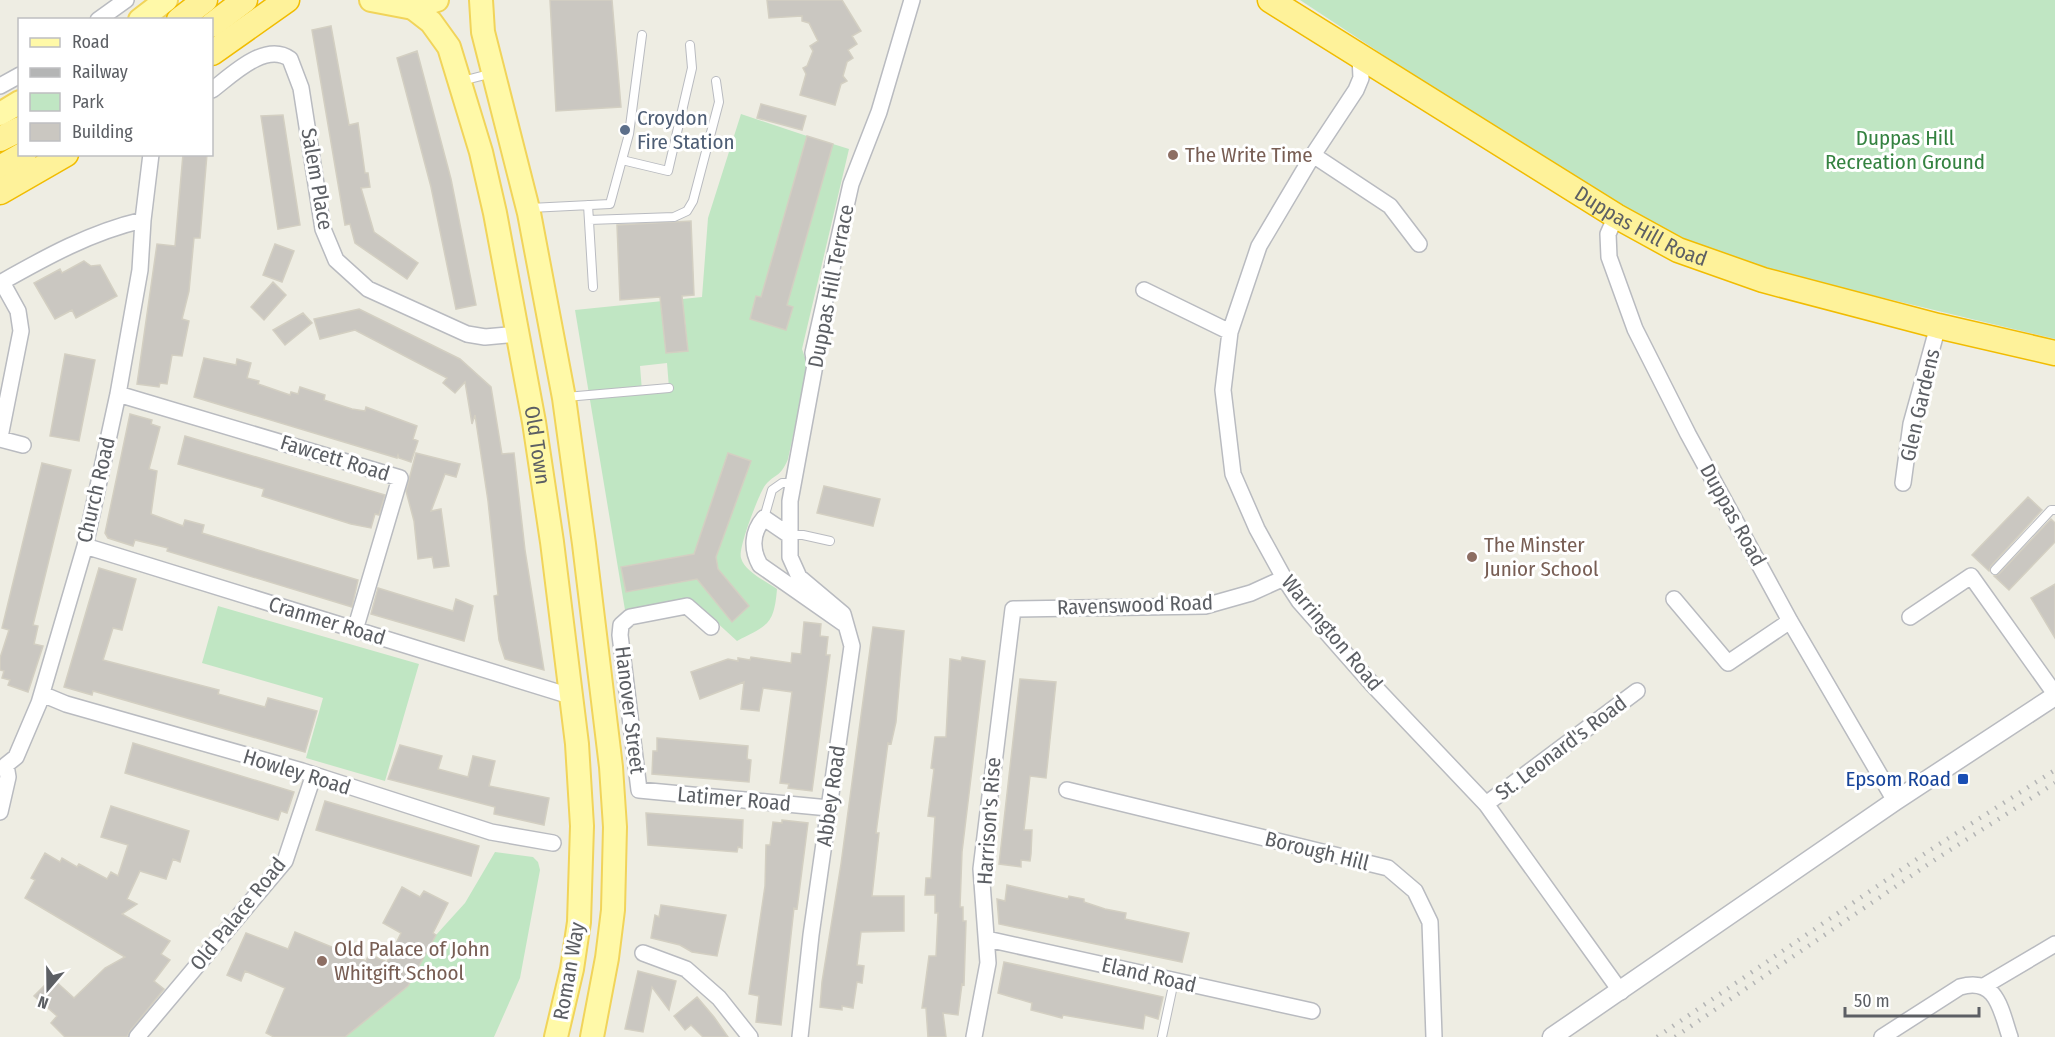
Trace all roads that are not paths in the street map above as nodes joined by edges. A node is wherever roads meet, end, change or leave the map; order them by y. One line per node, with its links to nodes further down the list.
1 (126, 0): 12 (street)
2 (166, 0): 13 (main road)
3 (205, 0): 14 (highway)
4 (245, 0): 15 (highway)
5 (286, 0): 18 (highway)
6 (371, 0): 11 (main road)
7 (438, 0): 11 (main road)
8 (481, 0): 20 (main road, Old Town)
9 (912, 0): 55 (street, Duppas Hill Terrace)
10 (1270, 0): 19 (highway, Duppas Hill Road)
11 (413, 8): 22 (main road, Old Town)
12 (101, 18)
13 (143, 18)
14 (182, 18)
15 (213, 24)
16 (642, 35): 34 (lane)
17 (690, 45): 34 (lane)
18 (213, 52)
19 (1360, 56): 33 (street, Warrington Road); 39 (highway, Duppas Hill Road)
20 (494, 73): 22 (lane); 38 (main road, Old Town)
21 (18, 76): 24 (street)
22 (462, 81): 48 (main road, Old Town)
23 (716, 81): 41 (lane)
24 (0, 86)
25 (213, 89): 48 (street, Salem Place)
26 (18, 103): 27 (main road)
27 (0, 114)
28 (18, 130): 29 (highway)
29 (0, 139)
30 (21, 156): 35 (highway)
31 (63, 156): 36 (highway)
32 (151, 156): 40 (street, Church Road)
33 (1313, 156): 42 (street); 47 (street, Warrington Road)
34 (622, 160): 37 (lane)
35 (0, 168)
36 (0, 192)
37 (588, 205): 38 (lane); 41 (lane)
38 (528, 208): 52 (main road, Old Town)
39 (1616, 216): 46 (highway, Duppas Hill Road); 68 (street, Duppas Road)
40 (143, 220): 43 (street); 51 (street, Church Road)
41 (589, 220): 44 (lane)
42 (1419, 244)
43 (1, 283): 53 (street)
44 (593, 287)
45 (1144, 290): 47 (street)
46 (1938, 327): 49 (highway, Duppas Hill Road); 56 (street, Glen Gardens)
47 (1230, 332): 64 (street, Warrington Road)
48 (518, 334): 75 (main road, Old Town)
49 (2055, 353)
50 (669, 388): 52 (lane)
51 (118, 394): 61 (street, Church Road); 71 (street, Fawcett Road)
52 (564, 398): 86 (main road, Old Town)
53 (0, 438): 54 (street)
54 (23, 445)
55 (793, 483): 58 (lane); 59 (street, Duppas Hill Terrace)
56 (1903, 483)
57 (2055, 510): 62 (lane)
58 (764, 518): 59 (street); 69 (street)
59 (789, 535): 60 (lane); 63 (street, Duppas Hill Terrace)
60 (830, 541)
61 (85, 546): 71 (street, Cranmer Road); 73 (street, Church Road)
62 (1995, 570)
63 (799, 577): 69 (street, Abbey Road)
64 (1284, 578): 66 (street, Ravenswood Road); 81 (street, Warrington Road)
65 (1674, 599): 68 (street)
66 (1017, 608): 87 (street, Harrison's Rise)
67 (1910, 617): 74 (street)
68 (1791, 621): 80 (street, Duppas Road)
69 (846, 625): 82 (street, Abbey Road)
70 (711, 627): 78 (street, Hanover Street)
71 (355, 630): 75 (street, Cranmer Road)
72 (1636, 692): 81 (street, St. Leonard's Road)
73 (42, 694): 76 (street, Church Road); 77 (street, Howley Road)
74 (2055, 695): 80 (street)
75 (570, 696): 85 (main road, Old Town)
76 (3, 762): 83 (street, Church Road)
77 (313, 777): 84 (street, Howley Road); 94 (street, Old Palace Road)
78 (639, 790): 82 (street, Latimer Road)
79 (1067, 790): 101 (street, Borough Hill)
80 (1895, 801): 92 (street)
81 (1486, 804): 92 (street, Warrington Road)
82 (830, 808): 98 (street, Abbey Road)
83 (0, 812)
84 (553, 843)
85 (580, 904): 95 (main road, Roman Way)
86 (613, 910): 96 (main road, Roman Way)
87 (987, 939): 90 (street, Eland Road); 99 (street, Harrison's Rise)
88 (2055, 944): 91 (street)
89 (643, 953): 97 (street)
90 (1174, 981): 93 (street, Eland Road); 100 (lane)
91 (1984, 986): 103 (street); 104 (street)
92 (1621, 992): 102 (street)
93 (1312, 1011)
94 (137, 1037)
95 (556, 1037)
96 (592, 1037)
97 (750, 1037)
98 (800, 1037)
99 (974, 1037)
100 (1162, 1037)
101 (1434, 1037)
102 (1552, 1037)
103 (1882, 1037)
104 (2010, 1037)

